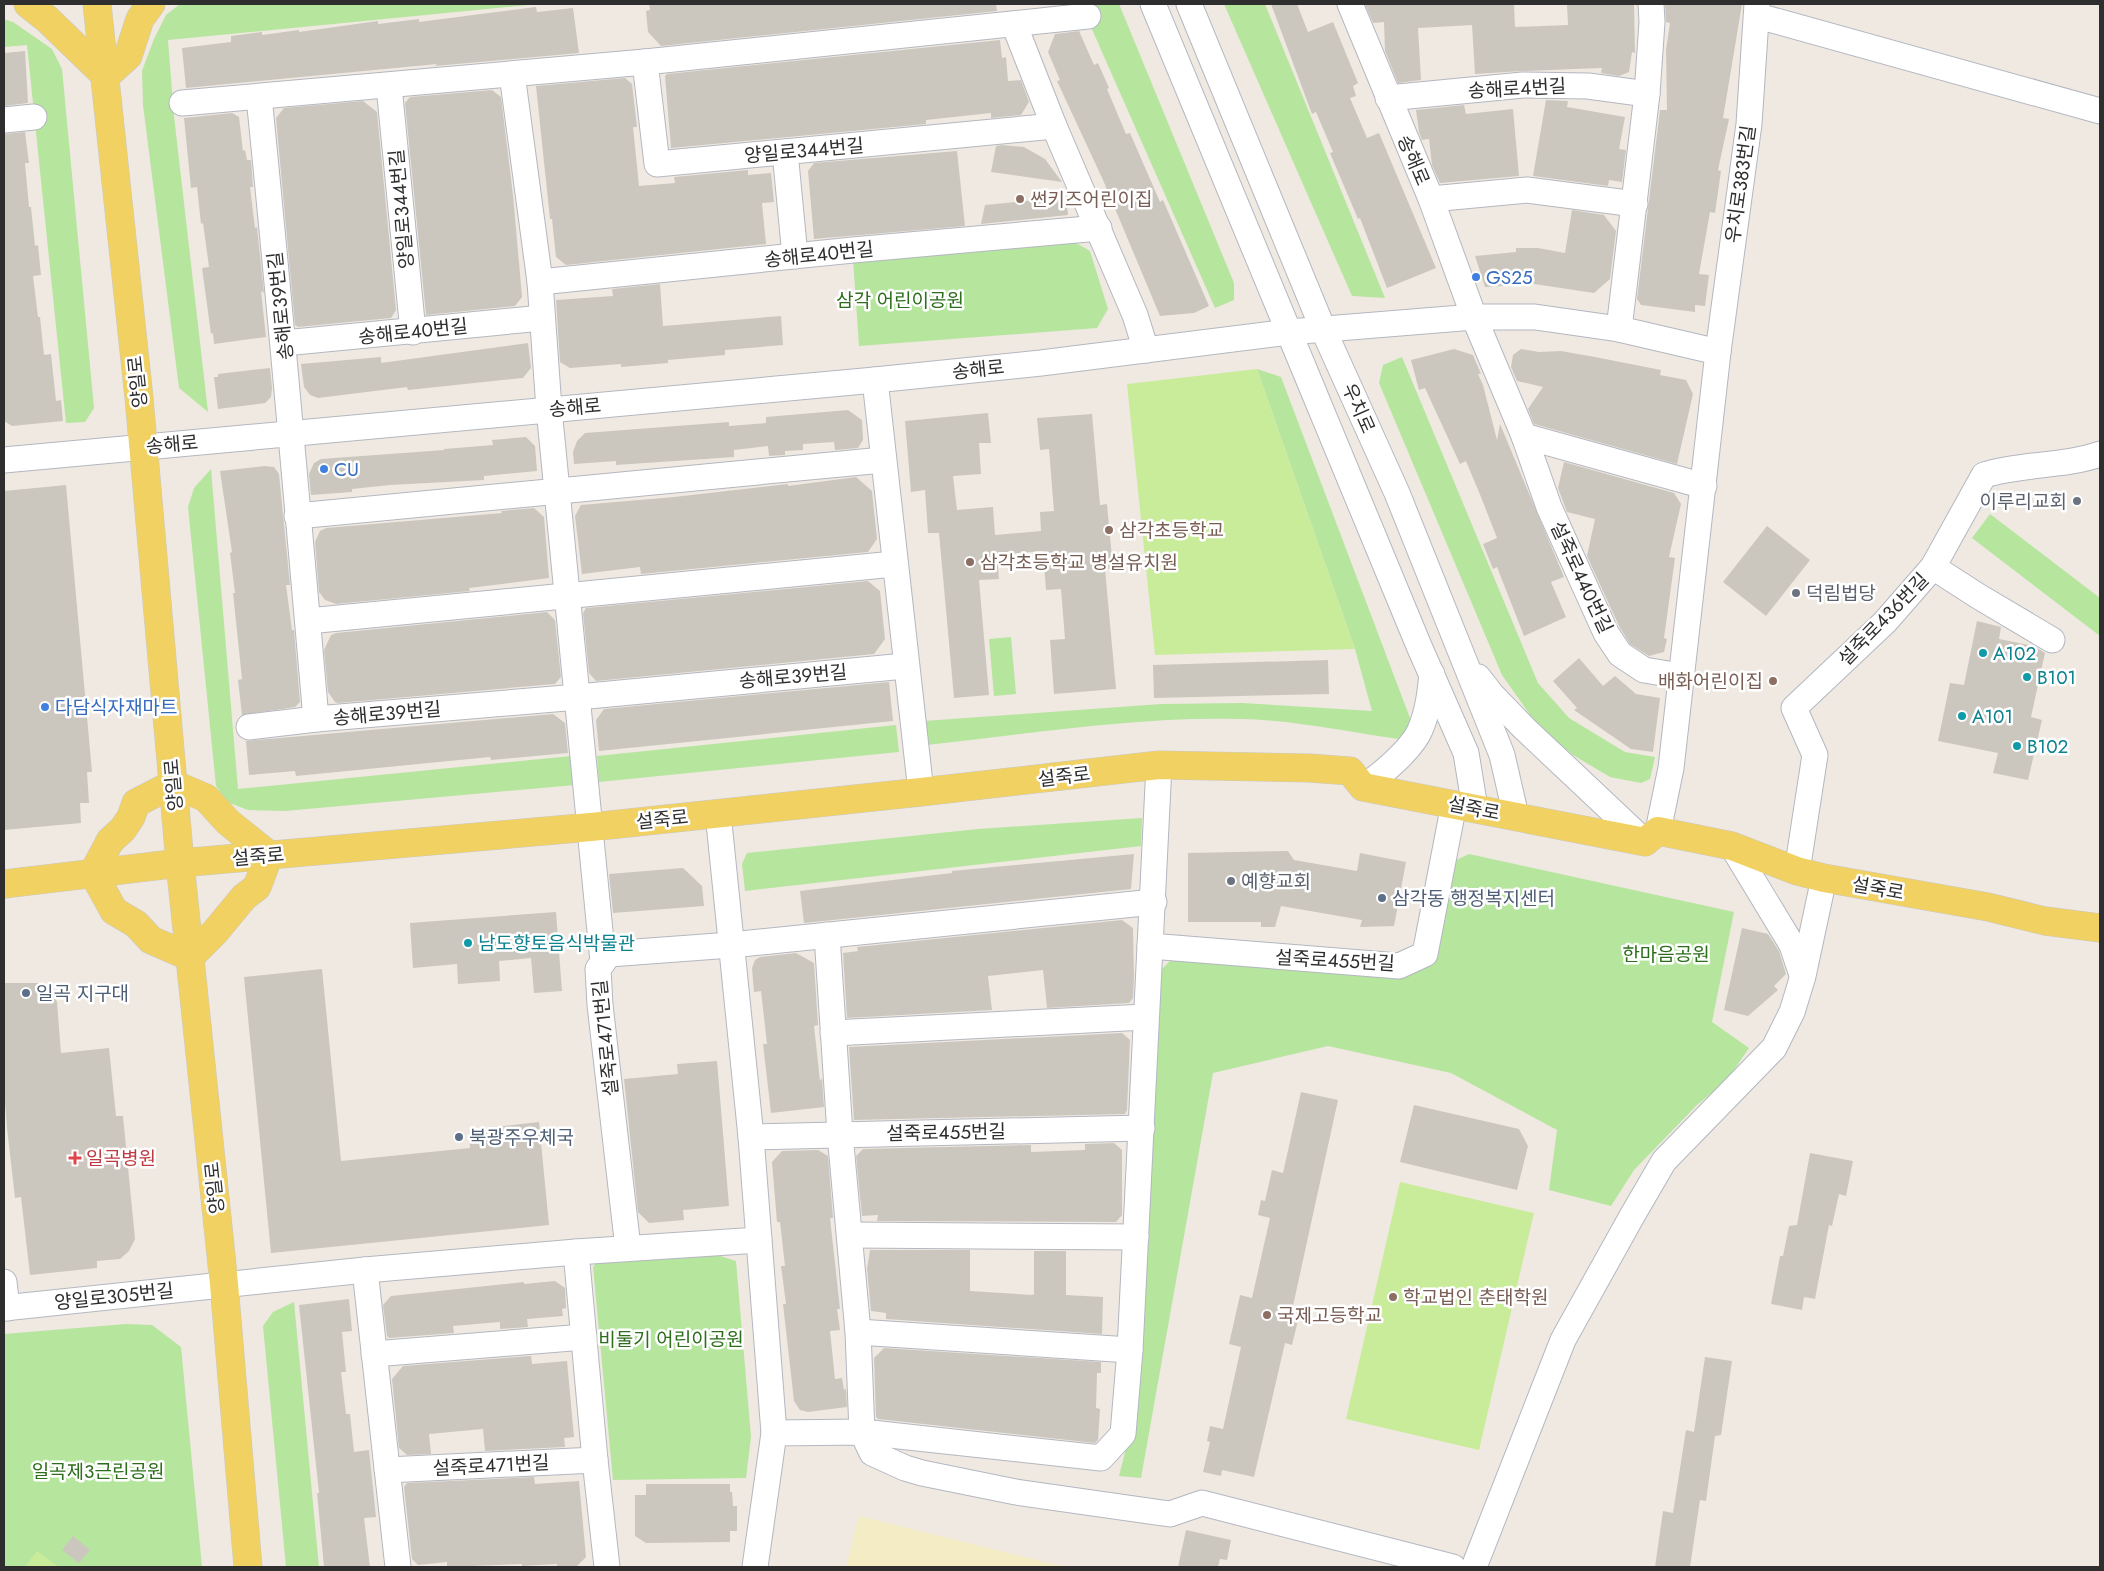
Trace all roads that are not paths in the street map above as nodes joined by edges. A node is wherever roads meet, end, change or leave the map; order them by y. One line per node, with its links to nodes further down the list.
1 (28, 4): 13 (main road)
2 (97, 4): 13 (main road, 양일로)
3 (151, 4): 13 (main road)
4 (1153, 4): 34 (street, 우치로)
5 (1189, 4): 31 (street, 우치로)
6 (1350, 4): 17 (street, 송해로)
7 (1651, 4): 15 (street)
8 (1758, 10): 19 (street, 우치로383번길); 37 (street, 우치로383번길)
9 (1088, 16): 10 (street)
10 (1014, 24): 11 (street); 22 (street)
11 (644, 62): 12 (street); 23 (street, 양일로344번길)
12 (512, 74): 14 (street); 28 (street)
13 (106, 76): 42 (main road, 양일로)
14 (389, 86): 16 (street); 33 (street, 양일로344번길)
15 (1647, 94): 17 (street, 송해로4번길); 25 (street)
16 (259, 97): 18 (street); 35 (street, 송해로39번길)
17 (1388, 98): 24 (street, 송해로)
18 (182, 103)
19 (2100, 111)
20 (34, 117): 21 (street)
21 (4, 120)
22 (1054, 126): 23 (street, 양일로344번길); 26 (street)
23 (785, 152): 27 (street)
24 (1431, 199): 25 (street); 30 (street, 송해로)
25 (1634, 204): 32 (street)
26 (1098, 228): 27 (street, 송해로40번길); 36 (street)
27 (795, 256): 28 (street, 송해로40번길)
28 (540, 282): 29 (street)
29 (542, 318): 33 (street, 송해로40번길); 39 (street)
30 (1474, 318): 31 (street, 송해로); 32 (street, 송해로); 41 (street, 설죽로440번길)
31 (1323, 329): 34 (street, 송해로); 54 (street, 우치로)
32 (1619, 329): 37 (street, 송해로)
33 (413, 332): 35 (street, 송해로40번길)
34 (1289, 332): 36 (street, 송해로); 56 (street, 우치로)
35 (284, 343): 40 (street, 송해로39번길)
36 (1146, 350): 38 (street, 송해로)
37 (1718, 352): 46 (street)
38 (874, 380): 39 (street, 송해로); 45 (street)
39 (549, 409): 40 (street, 송해로); 47 (street)
40 (292, 433): 42 (street, 송해로); 48 (street, 송해로39번길)
41 (1524, 436): 46 (street); 57 (street, 설죽로440번길)
42 (144, 447): 44 (street, 송해로); 62 (main road, 양일로)
43 (2100, 454): 50 (street, 설죽로436번길)
44 (4, 460)
45 (883, 460): 47 (street); 49 (street)
46 (1704, 486): 57 (street)
47 (558, 491): 48 (street); 51 (street)
48 (297, 516): 52 (street, 송해로39번길)
49 (894, 564): 51 (street); 55 (street)
50 (1933, 567): 53 (street); 73 (street, 설죽로436번길)
51 (567, 596): 52 (street); 58 (street)
52 (308, 621): 59 (street, 송해로39번길)
53 (2052, 640)
54 (1461, 654): 67 (street, 우치로); 69 (street)
55 (905, 666): 58 (street, 송해로39번길); 64 (street)
56 (1432, 674): 63 (street); 65 (street, 우치로)
57 (1681, 676): 69 (street)
58 (578, 697): 59 (street, 송해로39번길); 68 (street)
59 (316, 719): 60 (street, 송해로39번길)
60 (249, 727)
61 (1159, 765): 63 (main road, 설죽로); 64 (main road, 설죽로); 77 (street)
62 (173, 784): 71 (main road); 72 (main road, 양일로); 74 (main road)
63 (1363, 787): 65 (main road, 설죽로)
64 (921, 792): 66 (main road, 설죽로)
65 (1465, 806): 67 (main road, 설죽로); 81 (street, 설죽로455번길)
66 (718, 813): 68 (main road, 설죽로); 80 (street)
67 (1516, 816): 69 (main road, 설죽로)
68 (591, 827): 71 (main road, 설죽로); 83 (street)
69 (1652, 836): 70 (main road, 설죽로)
70 (1732, 846): 73 (main road, 설죽로); 84 (street)
71 (269, 855): 72 (main road, 설죽로); 82 (main road)
72 (180, 862): 74 (main road, 설죽로); 82 (main road, 양일로)
73 (1798, 872): 75 (main road, 설죽로)
74 (93, 873): 76 (main road, 설죽로); 82 (main road)
75 (1824, 878): 78 (main road, 설죽로); 84 (street)
76 (4, 884)
77 (1154, 902): 79 (street, 설죽로471번길); 81 (street)
78 (2100, 928)
79 (827, 935): 80 (street, 설죽로471번길); 86 (street)
80 (731, 945): 83 (street, 설죽로471번길); 89 (street)
81 (1150, 946): 85 (street)
82 (190, 957): 97 (main road, 양일로)
83 (603, 962): 93 (street, 설죽로471번길)
84 (1803, 976): 112 (street)
85 (1145, 1017): 86 (street); 87 (street)
86 (833, 1033): 88 (street)
87 (1142, 1128): 88 (street, 설죽로455번길); 91 (street)
88 (840, 1134): 89 (street, 설죽로455번길); 90 (street)
89 (751, 1136): 92 (street)
90 (850, 1234): 91 (street); 99 (street)
91 (1136, 1237): 101 (street)
92 (759, 1240): 93 (street); 104 (street)
93 (628, 1248): 94 (street)
94 (576, 1252): 95 (street); 100 (street)
95 (365, 1270): 97 (street); 102 (street)
96 (4, 1282): 98 (street)
97 (224, 1284): 98 (street, 양일로305번길); 107 (main road, 양일로)
98 (5, 1308)
99 (858, 1332): 101 (street); 103 (street)
100 (584, 1337): 102 (street); 105 (street)
101 (1130, 1350): 103 (street)
102 (374, 1354): 106 (street)
103 (862, 1432): 104 (street); 111 (street)
104 (774, 1433): 110 (street)
105 (595, 1460): 106 (street, 설죽로471번길); 109 (street)
106 (387, 1470): 108 (street)
107 (248, 1567)
108 (398, 1567)
109 (607, 1567)
110 (755, 1567)
111 (1453, 1567)
112 (1474, 1567)

